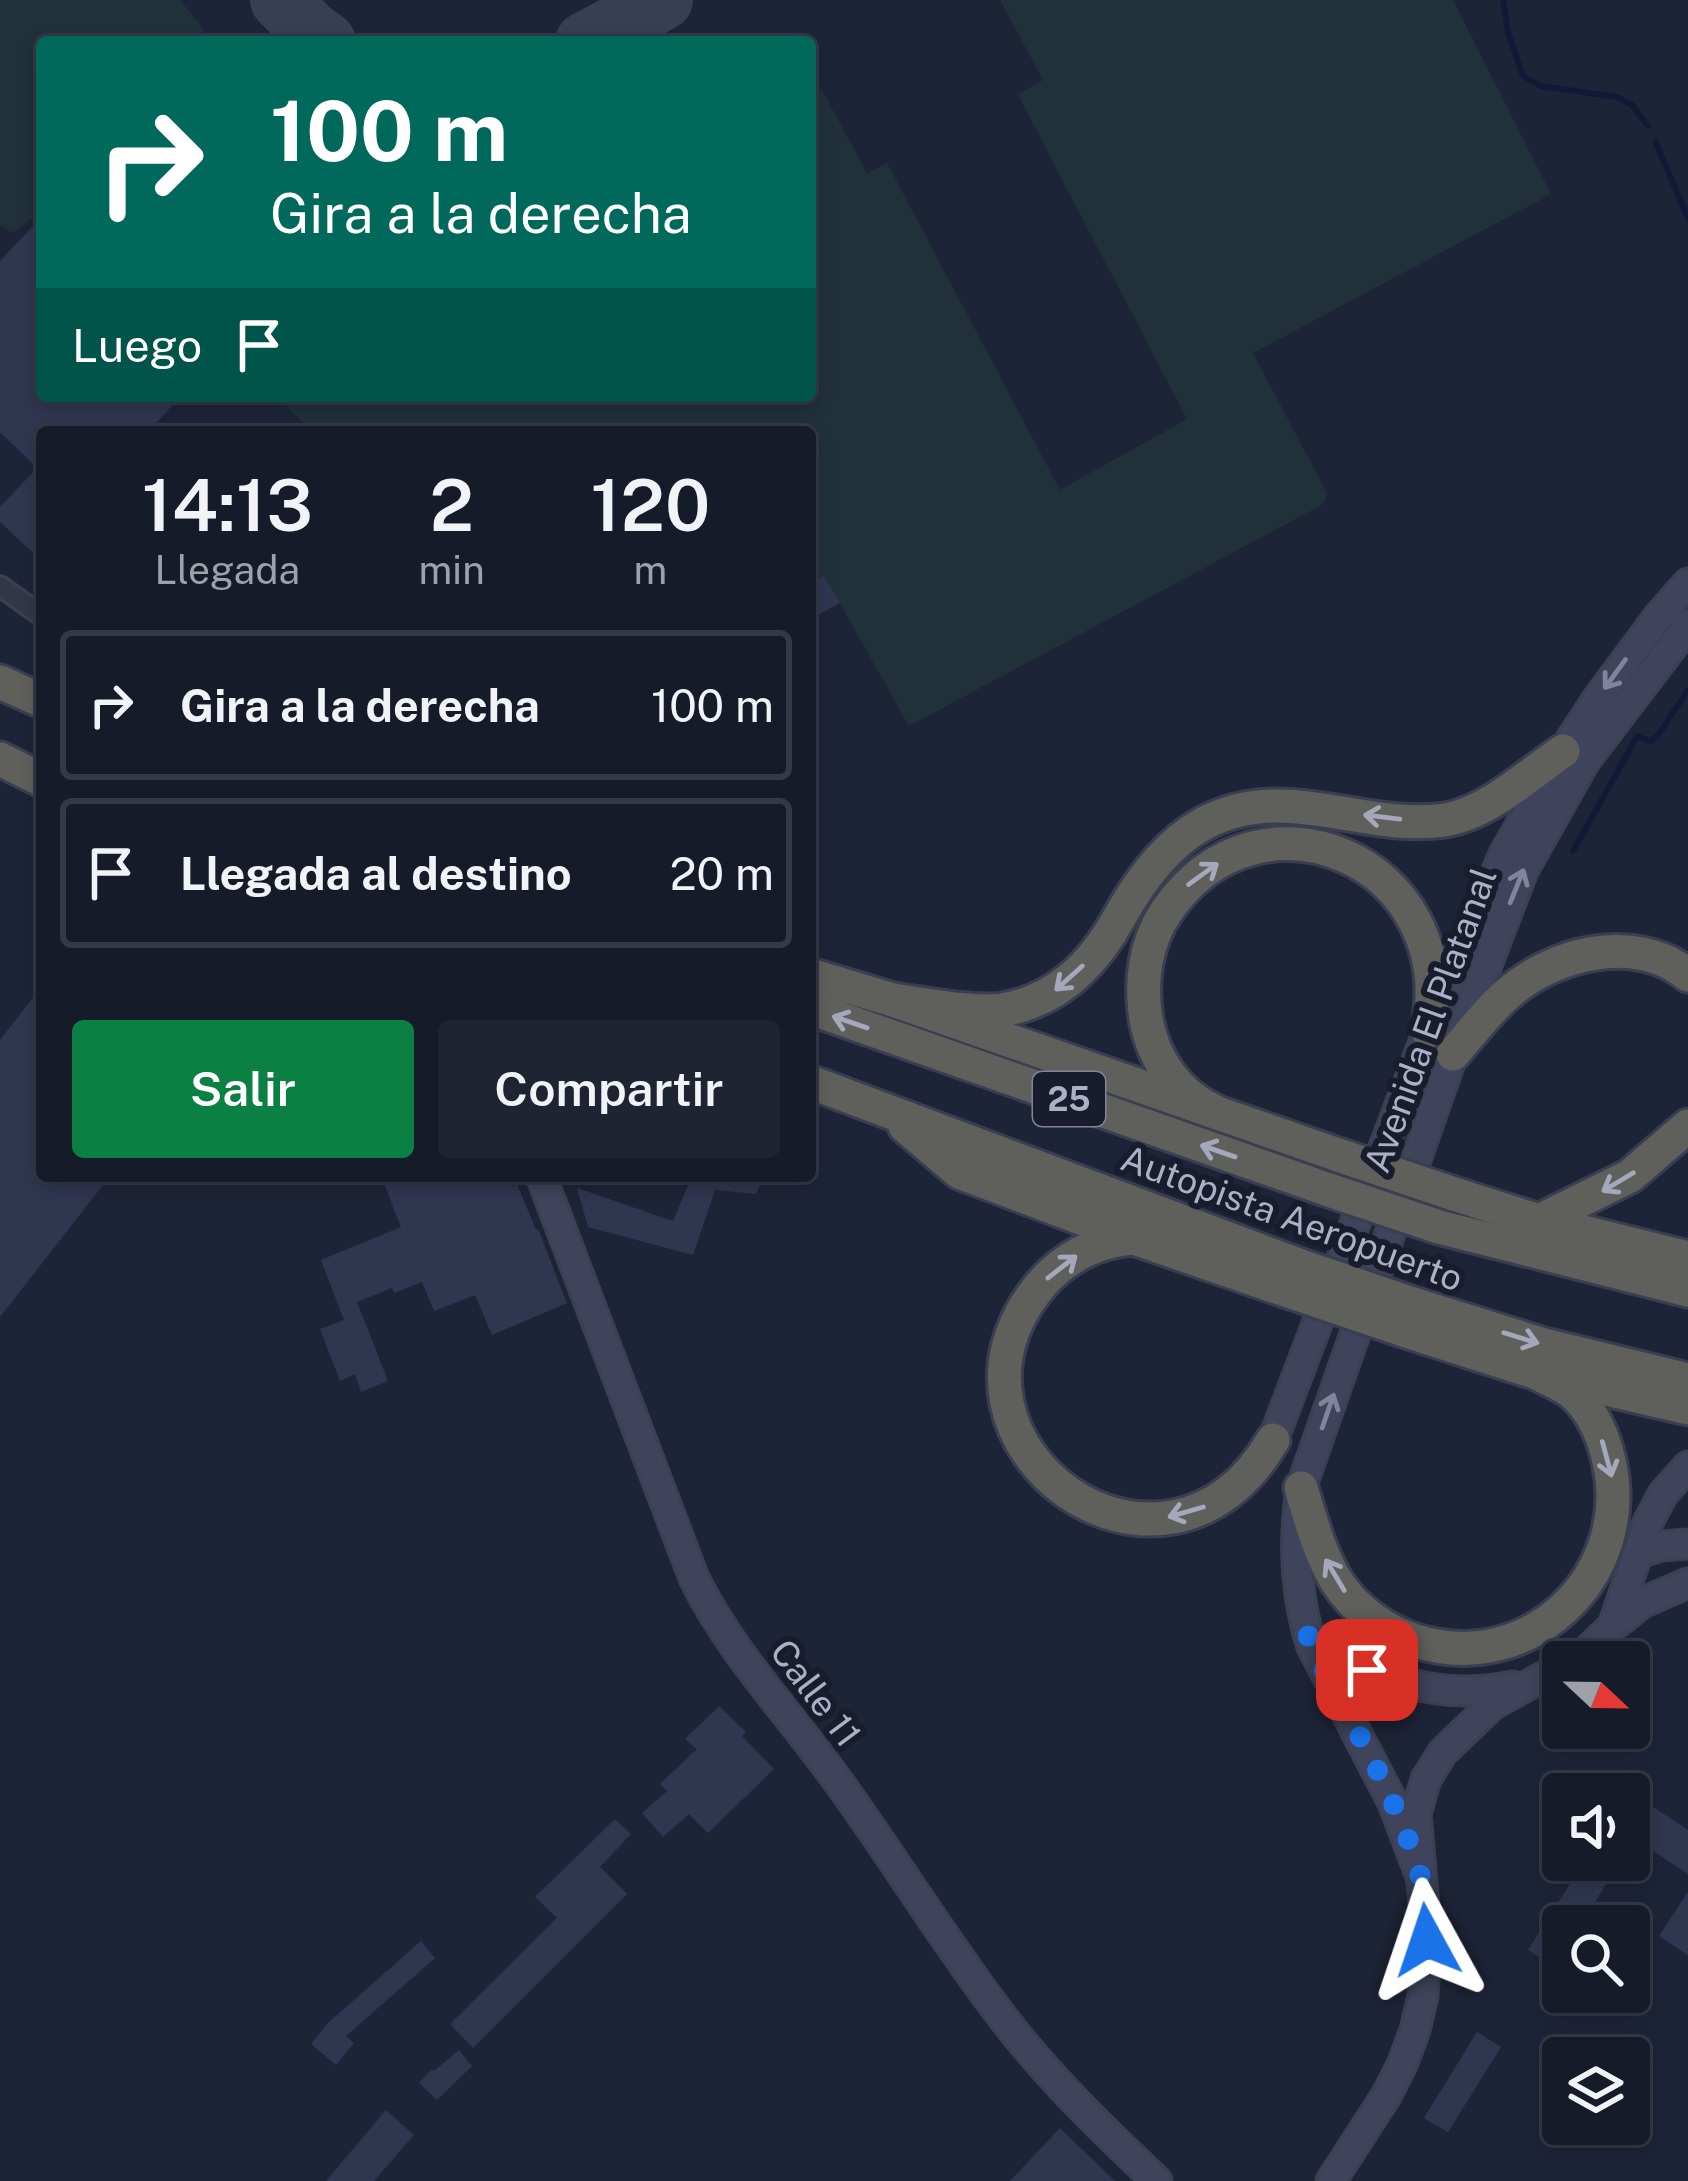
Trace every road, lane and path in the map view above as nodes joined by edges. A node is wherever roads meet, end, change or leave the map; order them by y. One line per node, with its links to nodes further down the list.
1 (1688, 583): 7 (main road, Avenida El Platanal, one-way to 7)
2 (0, 586): 3 (street)
3 (36, 612)
4 (1688, 626): 14 (main road, Avenida El Platanal, one-way to 4)
5 (0, 682): 6 (highway)
6 (36, 698)
7 (1563, 751): 12 (highway, one-way to 12); 14 (main road, Avenida El Platanal)
8 (0, 760): 9 (highway)
9 (36, 777)
10 (1688, 975): 14 (highway)
11 (816, 977): 12 (highway)
12 (892, 1000): 16 (highway)
13 (816, 1010): 24 (highway, Autopista Aeropuerto / 25, one-way to 13, bridge)
14 (1440, 1042): 16 (highway, one-way to 14); 29 (main road, Avenida El Platanal); 31 (main road, Avenida El Platanal, one-way to 14)
15 (816, 1084): 17 (highway, Autopista Aeropuerto / 25)
16 (1214, 1111): 20 (highway, bridge)
17 (890, 1113): 21 (highway); 23 (highway, Autopista Aeropuerto / 25)
18 (1688, 1126): 20 (highway, one-way to 20)
19 (543, 1182): 41 (main road, Calle 11)
20 (1539, 1222): 22 (highway)
21 (1134, 1238): 23 (highway); 29 (highway, one-way to 21)
22 (1688, 1258)
23 (1296, 1279): 25 (highway, Autopista Aeropuerto / 25, bridge)
24 (1688, 1290)
25 (1405, 1316): 26 (highway); 27 (highway, Autopista Aeropuerto / 25, one-way to 27)
26 (1537, 1372): 28 (highway); 31 (highway, one-way to 31)
27 (1688, 1380)
28 (1688, 1408)
29 (1273, 1440)
30 (1688, 1466): 33 (main road, Avenida El Platanal)
31 (1301, 1488): 36 (main road, Avenida El Platanal)
32 (1688, 1544): 33 (main road)
33 (1639, 1553): 35 (main road, Avenida El Platanal)
34 (1688, 1583): 35 (main road)
35 (1612, 1626): 37 (main road, Avenida El Platanal)
36 (1307, 1632): 39 (main road); 40 (main road, Avenida El Platanal)
37 (1597, 1641)
38 (1542, 1678): 39 (main road, Avenida El Platanal)
39 (1535, 1682): 40 (main road, Avenida El Platanal)
40 (1421, 1876): 42 (main road, Avenida El Platanal)
41 (1157, 2181)
42 (1331, 2181)

